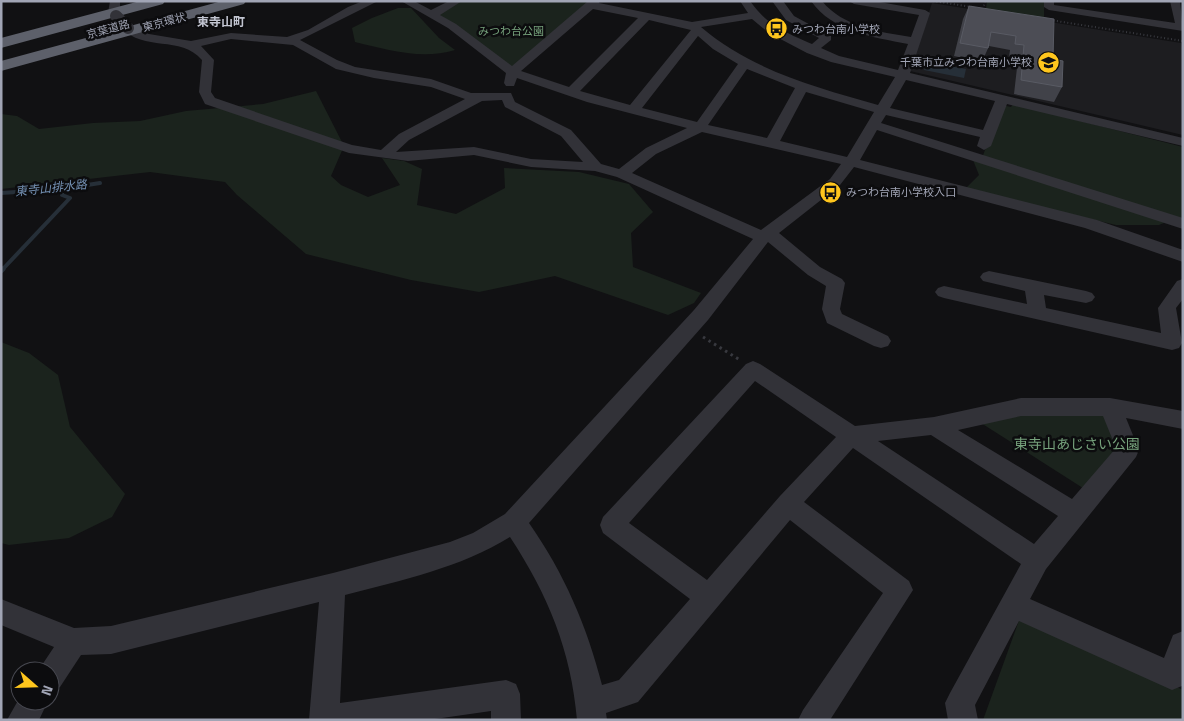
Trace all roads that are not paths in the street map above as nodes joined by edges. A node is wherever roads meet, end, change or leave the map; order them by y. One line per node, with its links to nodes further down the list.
1 (188, 1): 16 (highway)
2 (192, 1): 16 (highway, 京葉道路)
3 (215, 1): 31 (highway, 京葉道路)
4 (239, 1): 24 (highway, 東京環状)
5 (373, 1): 25 (street)
6 (406, 1): 18 (street)
7 (457, 1): 18 (street)
8 (745, 1): 19 (street)
9 (777, 1): 29 (street)
10 (816, 1): 26 (street)
11 (854, 1): 26 (street)
12 (1049, 1): 21 (street)
13 (1110, 1): 21 (street)
14 (1175, 1): 23 (street)
15 (593, 3): 20 (street); 34 (street)
16 (155, 6): 17 (highway, 東京環状); 30 (highway, 京葉道路)
17 (114, 7): 24 (street, bridge); 27 (highway, 東京環状)
18 (434, 14): 34 (street)
19 (754, 15): 22 (street); 29 (street)
20 (646, 16): 22 (street); 37 (street)
21 (1112, 17): 23 (street)
22 (695, 28): 32 (street); 41 (street)
23 (1183, 28)
24 (130, 30): 28 (street); 33 (highway, 東京環状)
25 (288, 41): 28 (street); 39 (street)
26 (916, 42): 35 (street)
27 (1, 43)
28 (191, 45): 47 (street)
29 (811, 50): 35 (street)
30 (1, 52)
31 (1, 58)
32 (745, 63): 36 (street); 43 (street)
33 (1, 66)
34 (512, 72): 37 (street); 38 (street)
35 (904, 75): 40 (street); 42 (street)
36 (803, 86): 42 (street); 46 (street)
37 (571, 92): 41 (street)
38 (506, 96): 39 (street); 50 (street)
39 (478, 98): 47 (street)
40 (1002, 98): 44 (street); 45 (street)
41 (633, 110): 43 (street)
42 (879, 117): 44 (street); 48 (street); 49 (street)
43 (700, 127): 46 (street); 51 (street)
44 (988, 135): 48 (street)
45 (1183, 142)
46 (772, 144): 49 (street)
47 (384, 155): 50 (street)
48 (979, 159): 52 (street)
49 (851, 162): 53 (street); 54 (street)
50 (596, 167): 51 (street)
51 (622, 174): 53 (street)
52 (1183, 224)
53 (766, 235): 63 (street); 70 (street)
54 (1154, 246): 55 (street); 57 (street)
55 (1183, 256)
56 (989, 277): 59 (street)
57 (1183, 277)
58 (1183, 284): 62 (street)
59 (1033, 287): 61 (street); 62 (street)
60 (944, 292): 62 (street)
61 (1086, 298)
62 (1038, 313)
63 (881, 341)
64 (1110, 407): 65 (street); 66 (street); 69 (street)
65 (1183, 420)
66 (934, 426): 67 (street); 69 (street)
67 (853, 435): 68 (street); 71 (street); 73 (street)
68 (788, 504): 73 (street); 82 (street)
69 (1075, 514): 71 (street)
70 (514, 522): 72 (street); 79 (street)
71 (1037, 560): 74 (street)
72 (333, 586): 76 (street); 80 (street)
73 (708, 598): 79 (street)
74 (1012, 604): 77 (street); 83 (street)
75 (1, 612): 76 (street)
76 (74, 642): 78 (street)
77 (1183, 645)
78 (60, 662)
79 (591, 711)
80 (325, 720): 81 (street)
81 (506, 720)
82 (813, 720)
83 (963, 720)

